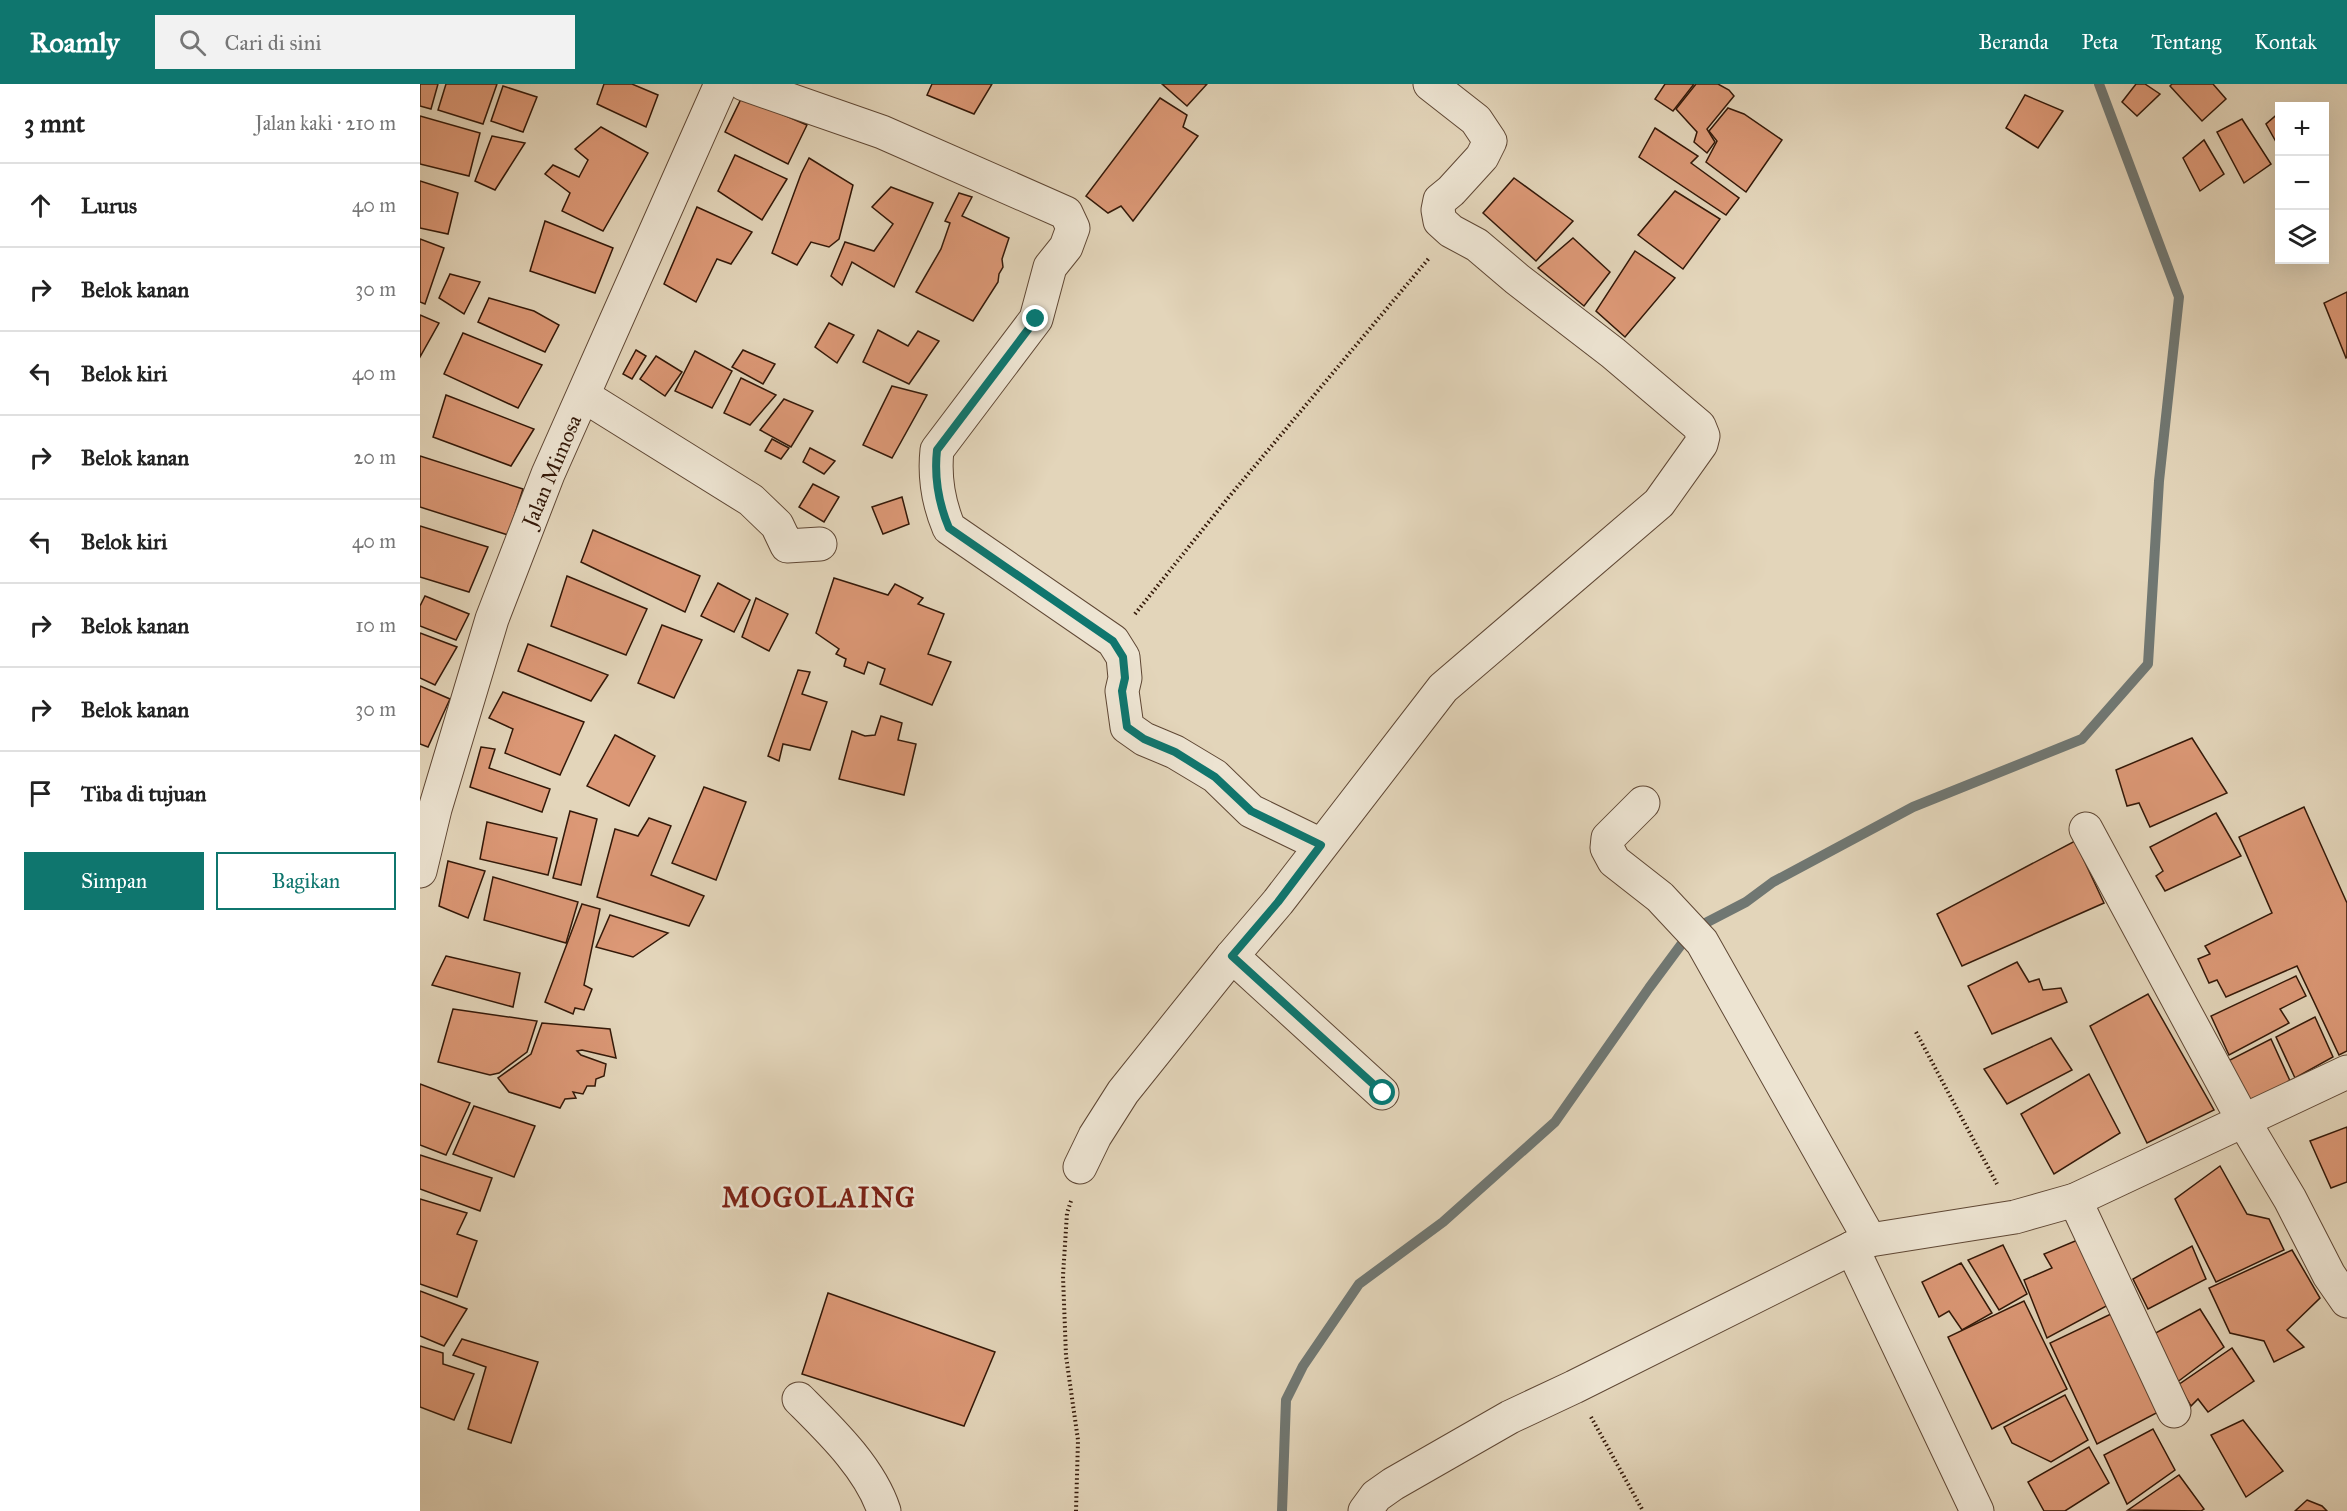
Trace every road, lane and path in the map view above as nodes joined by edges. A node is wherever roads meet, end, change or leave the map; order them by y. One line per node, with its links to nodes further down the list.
1 (721, 84): 5 (street, Jalan Mimosa)
2 (744, 84): 7 (street)
3 (1430, 84): 4 (street)
4 (1451, 231): 7 (path); 10 (street)
5 (584, 396): 6 (street); 11 (street, Jalan Mimosa)
6 (819, 544)
7 (1113, 641): 10 (street)
8 (1643, 803): 20 (street)
9 (2086, 829): 16 (street)
10 (1321, 845): 12 (street)
11 (420, 871)
12 (1232, 956): 15 (street); 17 (street)
13 (1916, 1032): 19 (path)
14 (2347, 1072): 16 (street)
15 (1383, 1093)
16 (2243, 1120): 18 (street); 21 (street)
17 (1080, 1167): 26 (path)
18 (2075, 1200): 19 (street); 24 (street)
19 (2015, 1217): 20 (street)
20 (1861, 1244): 22 (street); 29 (street)
21 (2341, 1281)
22 (1574, 1388): 27 (street); 28 (path)
23 (799, 1399): 25 (street)
24 (2174, 1411)
25 (884, 1511)
26 (1076, 1511)
27 (1365, 1511)
28 (1643, 1511)
29 (1977, 1511)

